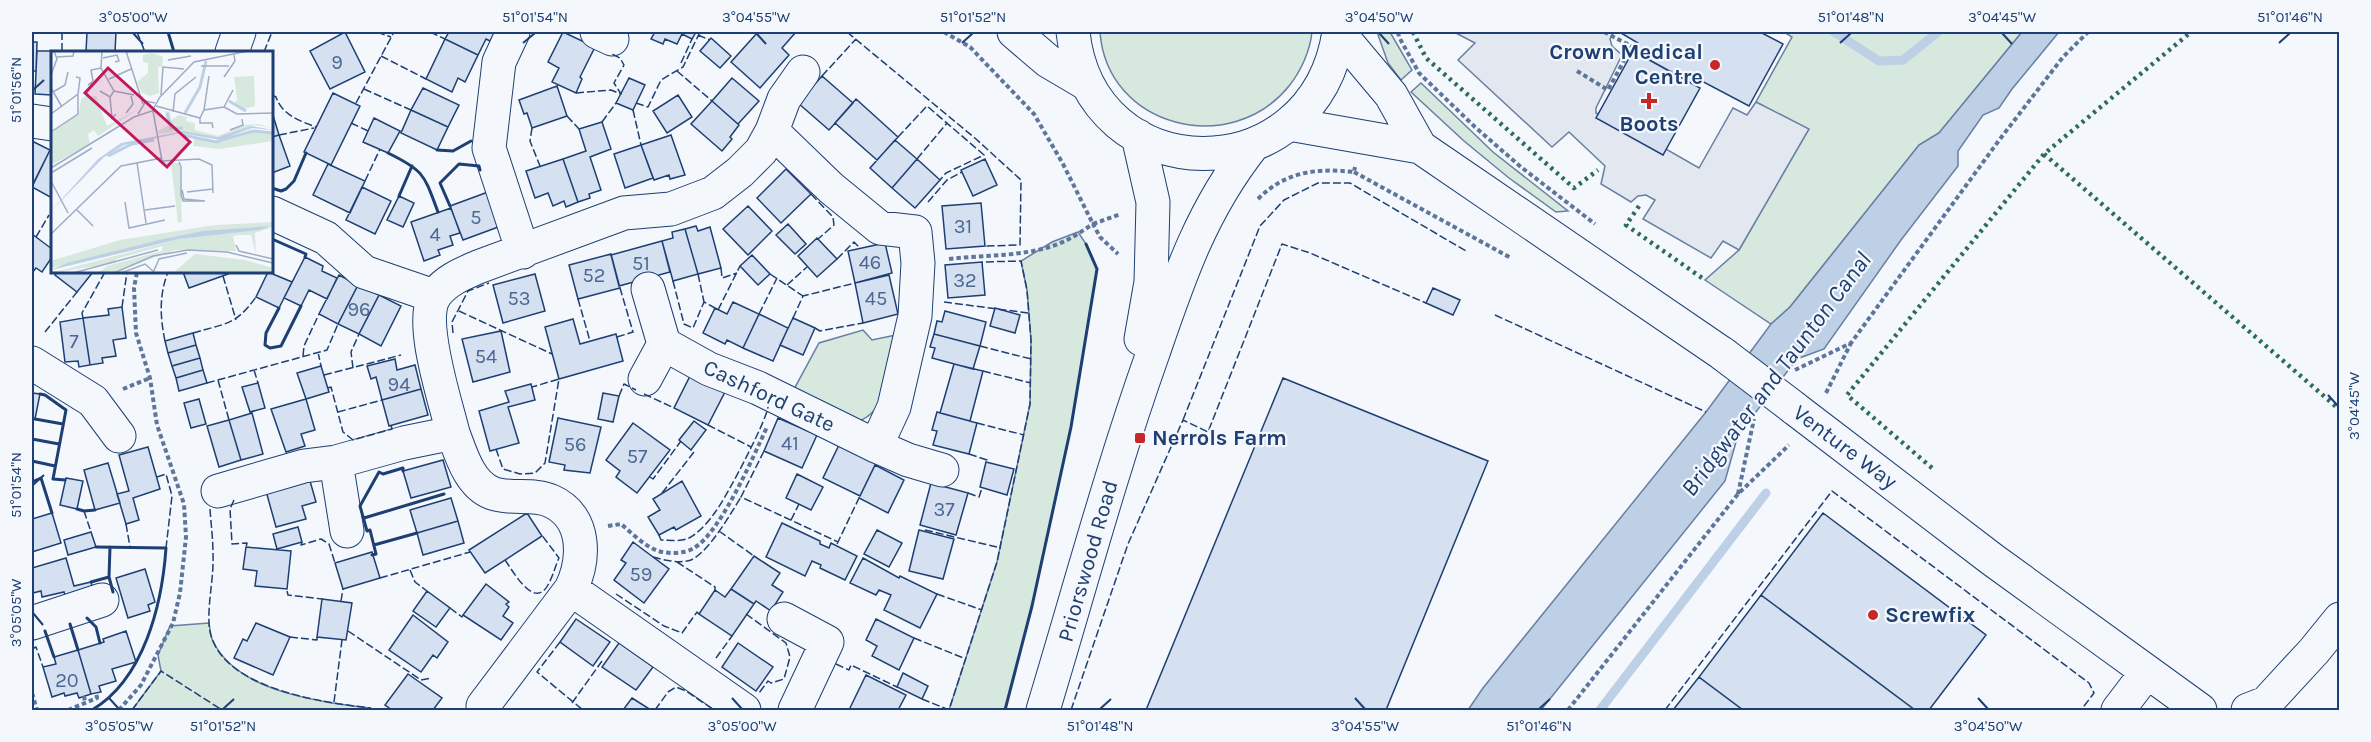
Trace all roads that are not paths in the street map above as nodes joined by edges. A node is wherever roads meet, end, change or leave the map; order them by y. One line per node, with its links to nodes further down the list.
1 (239, 32): 6 (street)
2 (513, 32): 17 (street)
3 (1014, 32): 8 (street)
4 (1072, 32): 8 (street)
5 (1339, 32): 11 (street); 15 (street, Venture Way)
6 (232, 51)
7 (803, 72): 12 (street)
8 (1087, 84): 13 (street)
9 (32, 121): 10 (street)
10 (51, 124)
11 (1289, 124): 14 (street); 15 (street, Venture Way)
12 (772, 131): 17 (street); 26 (street)
13 (1138, 136): 14 (street); 23 (street, Priorswood Road)
14 (1253, 145): 23 (street, Priorswood Road)
15 (1420, 147): 36 (street, Venture Way, bridge)
16 (273, 213): 19 (street)
17 (523, 252): 19 (street)
18 (648, 289): 20 (street)
19 (435, 296): 24 (street)
20 (664, 344): 22 (street); 26 (street, Cashford Gate)
21 (32, 363): 25 (street)
22 (645, 379)
23 (1132, 412): 40 (street, Priorswood Road)
24 (453, 433): 27 (street); 31 (street)
25 (119, 436)
26 (876, 446): 28 (street, Cashford Gate)
27 (336, 462): 29 (street); 30 (street)
28 (942, 470)
29 (218, 491)
30 (347, 531)
31 (571, 589): 37 (street); 38 (street)
32 (102, 600): 35 (street)
33 (784, 619): 39 (street)
34 (2340, 619): 43 (street)
35 (32, 623)
36 (2147, 672): 41 (street); 42 (street, Venture Way)
37 (483, 706)
38 (744, 711)
39 (795, 711)
40 (1043, 711)
41 (2118, 711)
42 (2200, 711)
43 (2248, 711)

